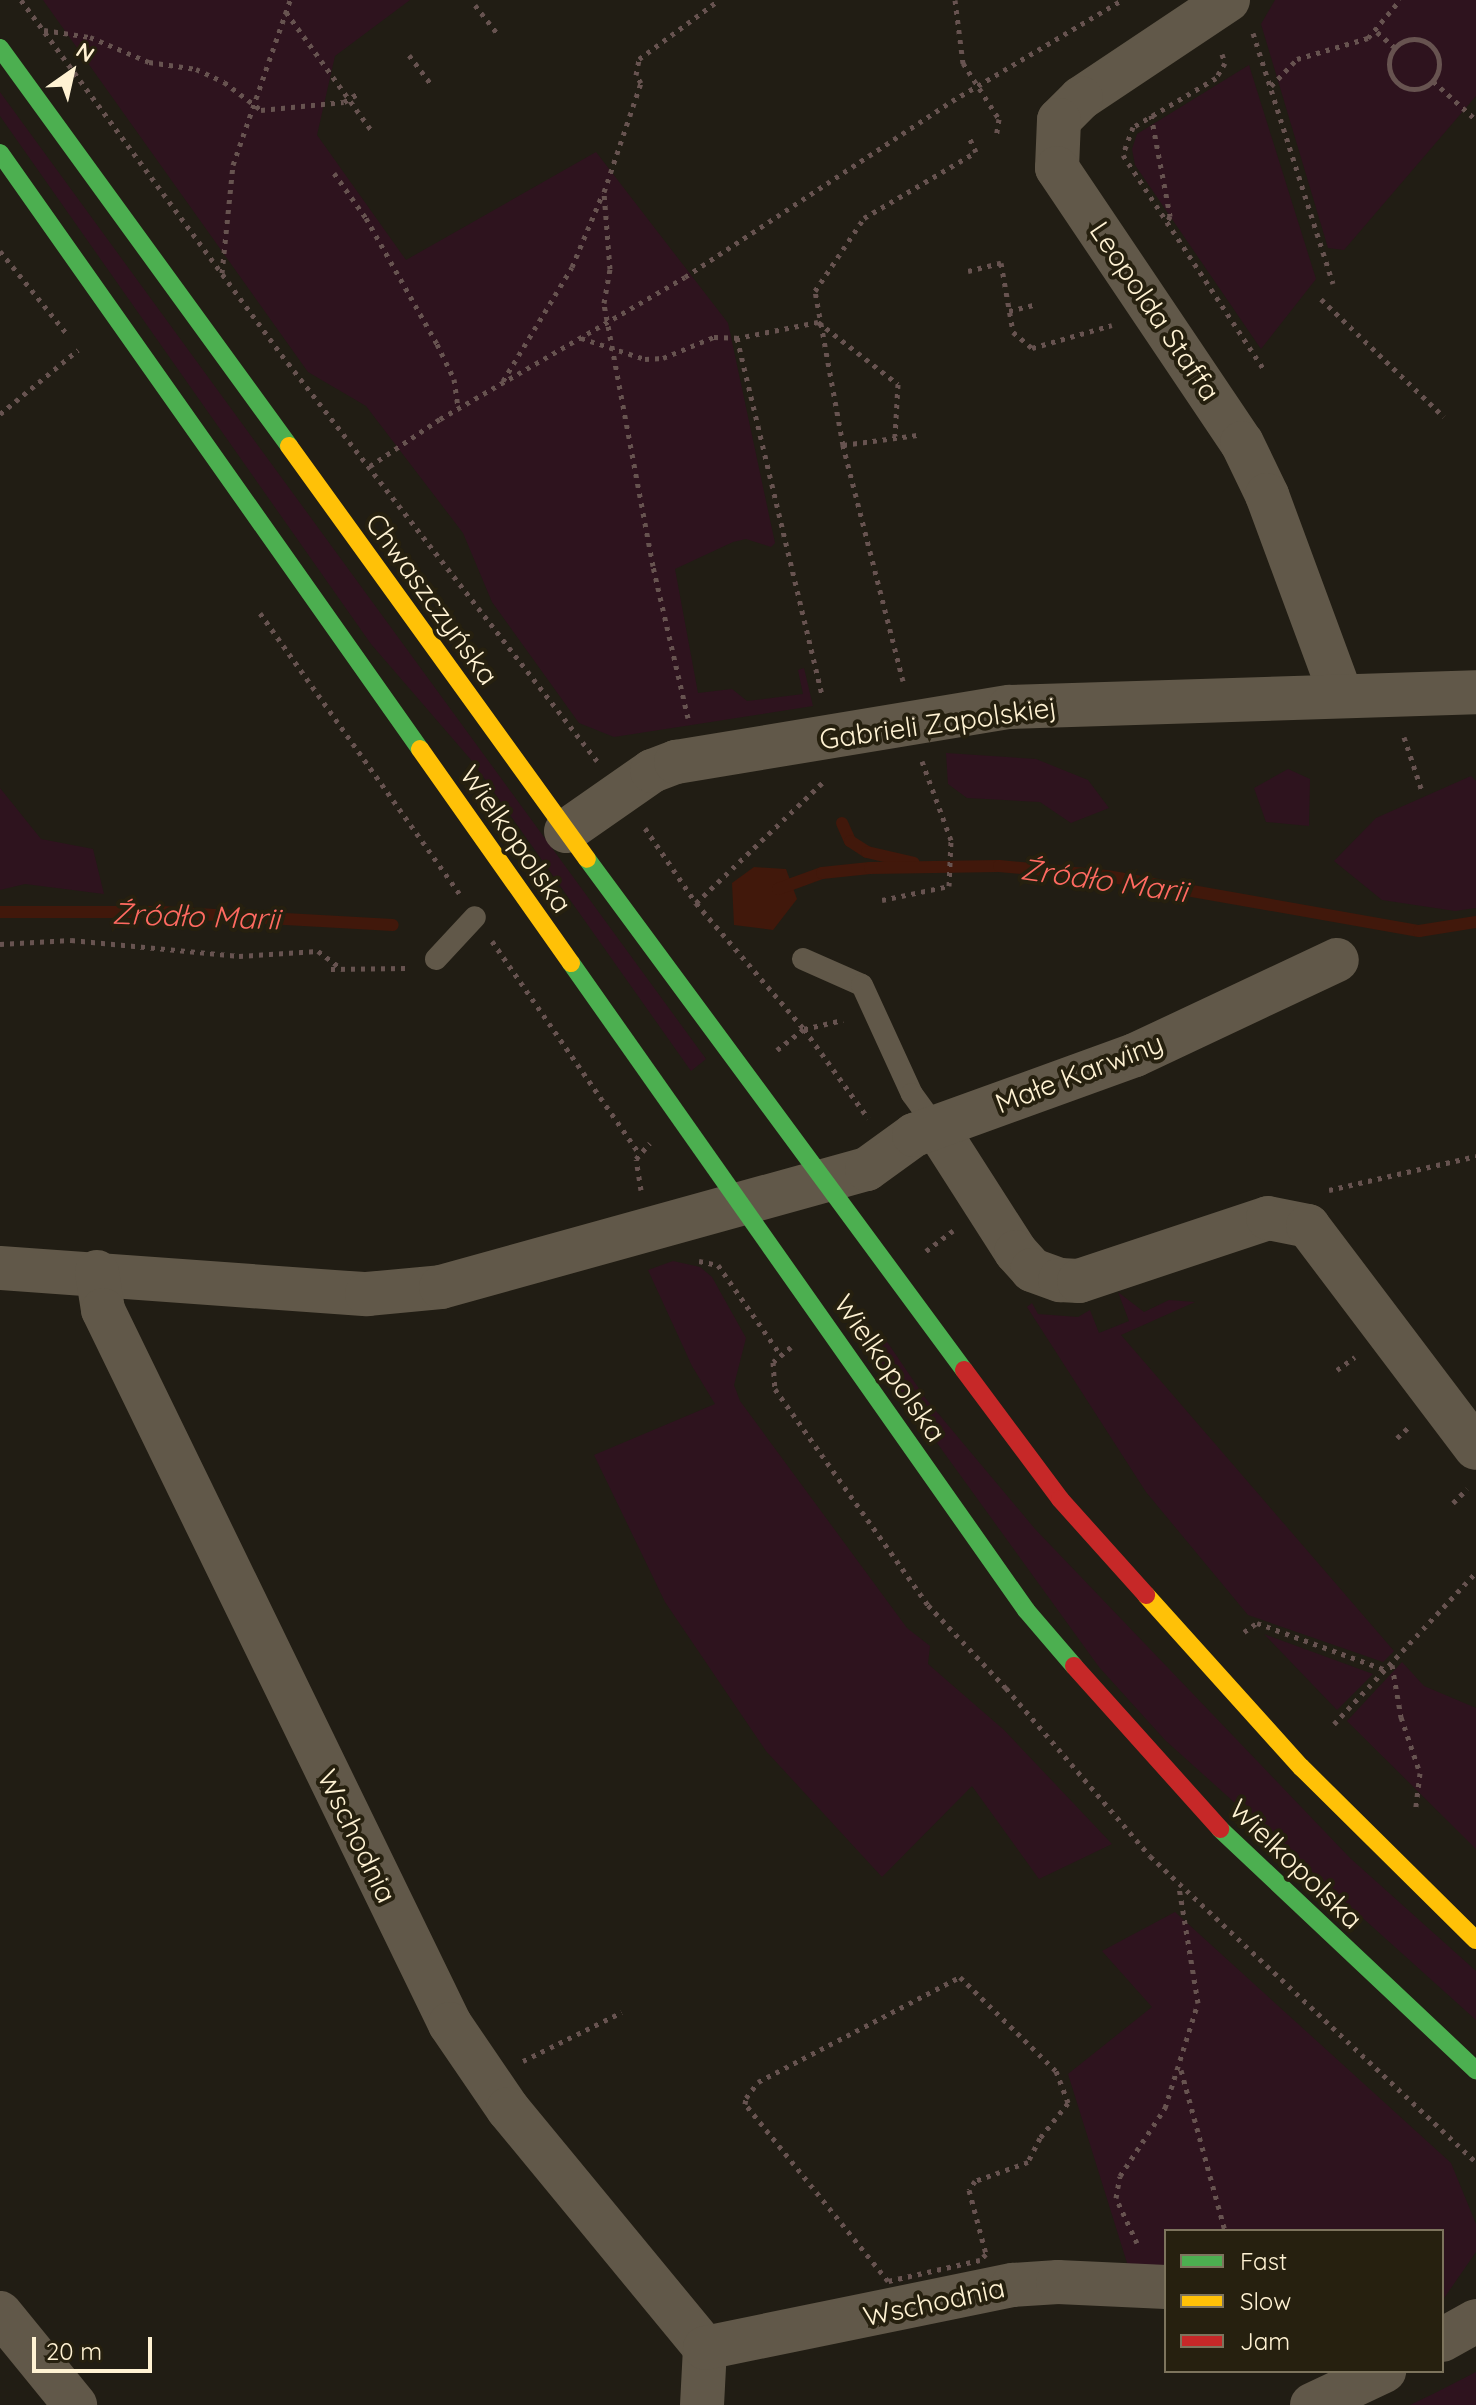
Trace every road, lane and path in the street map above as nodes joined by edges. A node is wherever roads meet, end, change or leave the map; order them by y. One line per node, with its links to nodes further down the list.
1 (21, 0): 10 (path)
2 (290, 0): 9 (path)
3 (719, 0): 29 (path)
4 (955, 0): 19 (path)
5 (1122, 0): 19 (path)
6 (1400, 0): 11 (path)
7 (475, 5): 12 (path)
8 (1238, 10): 18 (path); 57 (street, Leopolda Staffa)
9 (286, 12): 21 (path); 22 (path)
10 (44, 30): 22 (path); 33 (path)
11 (1377, 32): 13 (path); 18 (path)
12 (499, 36)
13 (1394, 47): 16 (path); 16 (path)
14 (0, 48): 66 (main road, Chwaszczyńska)
15 (409, 55): 17 (path)
16 (1433, 81): 23 (path)
17 (432, 85)
18 (1270, 87): 34 (path)
19 (979, 89): 26 (path); 39 (path)
20 (359, 93): 21 (path)
21 (351, 98): 22 (path); 24 (path)
22 (253, 107): 33 (path)
23 (1474, 118)
24 (371, 130)
25 (969, 137): 40 (path)
26 (996, 138)
27 (0, 153): 83 (main road, Wielkopolska)
28 (334, 173): 48 (path)
29 (604, 192): 39 (path); 47 (path)
30 (1166, 225): 30 (path); 46 (path)
31 (0, 251): 41 (path)
32 (968, 271): 37 (path)
33 (222, 274): 54 (path)
34 (1333, 284)
35 (1321, 299): 50 (path)
36 (1033, 305): 37 (path)
37 (1009, 311): 38 (path)
38 (1126, 321)
39 (608, 322): 42 (path); 44 (path)
40 (818, 322): 43 (path); 52 (path); 53 (path)
41 (67, 334)
42 (580, 338): 44 (path); 47 (path)
43 (737, 338): 44 (path); 59 (path)
44 (615, 349): 60 (path)
45 (78, 350): 49 (path)
46 (1263, 368)
47 (498, 387): 48 (path)
48 (458, 408): 54 (path)
49 (0, 414)
50 (1444, 417)
51 (917, 435): 52 (path)
52 (895, 436): 53 (path)
53 (843, 445): 58 (path)
54 (370, 466): 63 (path)
55 (260, 613): 69 (path)
56 (1476, 692): 57 (street, Gabrieli Zapolskiej)
57 (1341, 695): 66 (street, Gabrieli Zapolskiej)
58 (907, 698)
59 (826, 710)
60 (691, 731)
61 (1402, 732): 65 (path)
62 (917, 746): 67 (path)
63 (589, 750)
64 (827, 778): 68 (path)
65 (1422, 791)
66 (566, 831): 81 (main road, Chwaszczyńska)
67 (882, 900)
68 (696, 903)
69 (475, 917): 71 (lane); 79 (path)
70 (0, 944): 75 (path)
71 (436, 959): 75 (path)
72 (803, 959): 76 (lane)
73 (1337, 960): 78 (street, Małe Karwiny)
74 (331, 969): 75 (path)
75 (342, 969)
76 (875, 1012): 77 (path); 78 (lane)
77 (804, 1029)
78 (936, 1127): 81 (street, Małe Karwiny); 88 (street)
79 (638, 1152)
80 (1476, 1156): 82 (path)
81 (822, 1181): 83 (street, Małe Karwiny); 97 (main road, Wielkopolska)
82 (1317, 1193)
83 (740, 1205): 86 (street); 100 (main road, Wielkopolska)
84 (701, 1262): 87 (path)
85 (0, 1268): 86 (street)
86 (97, 1272): 101 (street, Wschodnia)
87 (780, 1354)
88 (1475, 1466): 89 (path)
89 (1453, 1503)
90 (1476, 1572): 92 (path)
91 (1244, 1632): 93 (path)
92 (1392, 1664): 93 (path); 95 (path)
93 (1386, 1670): 94 (path)
94 (1334, 1724)
95 (1416, 1807)
96 (1179, 1886): 99 (path)
97 (1476, 1940)
98 (622, 2012): 101 (path)
99 (1181, 2069): 104 (path); 105 (path)
100 (1476, 2070)
101 (486, 2080): 110 (street, Wschodnia)
102 (1015, 2169): 102 (path); 103 (path)
103 (1018, 2176)
104 (1224, 2229)
105 (1101, 2284): 106 (street, Wschodnia); 110 (street, Wschodnia)
106 (1164, 2287)
107 (0, 2313): 112 (street)
108 (1476, 2321): 109 (street)
109 (1444, 2339)
110 (705, 2348): 113 (street)
111 (1380, 2373): 114 (street)
112 (75, 2405)
113 (702, 2405)
114 (1312, 2405)

